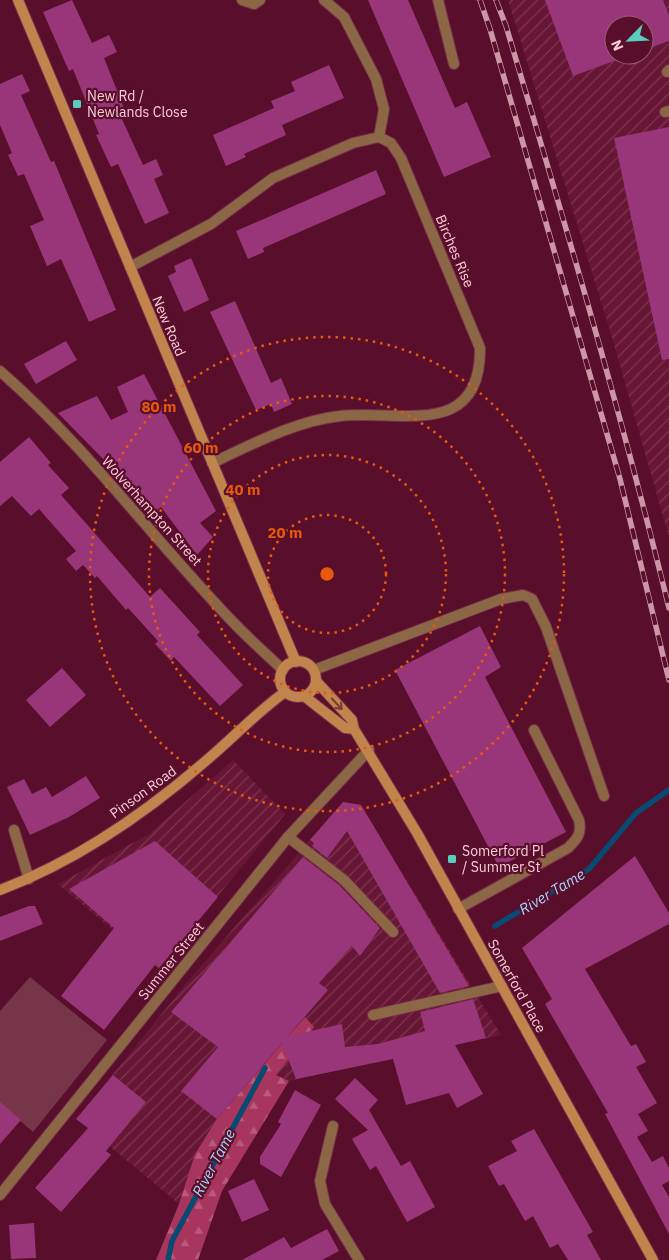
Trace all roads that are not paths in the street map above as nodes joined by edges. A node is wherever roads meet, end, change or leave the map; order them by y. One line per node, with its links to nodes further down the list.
1 (18, 0): 8 (main road, New Road)
2 (242, 0): 3 (street)
3 (260, 0)
4 (324, 0): 7 (street)
5 (438, 0): 6 (street)
6 (454, 64)
7 (379, 137): 8 (street); 10 (street, Birches Rise)
8 (130, 267): 10 (main road, New Road)
9 (0, 371): 12 (street, Wolverhampton Street)
10 (212, 463): 11 (main road, New Road)
11 (296, 662): 12 (main road); 13 (main road)
12 (283, 670): 15 (main road)
13 (314, 670): 14 (main road); 20 (street)
14 (316, 681): 16 (main road); 17 (main road, Somerford Place, one-way to 17)
15 (285, 692): 16 (main road); 23 (main road, Pinson Road)
16 (304, 696): 17 (main road, Somerford Place)
17 (354, 729): 19 (main road, Somerford Place)
18 (534, 730): 25 (street)
19 (369, 750): 22 (street, Summer Street); 25 (main road, Somerford Place)
20 (604, 796)
21 (14, 830): 23 (street)
22 (288, 837): 26 (street); 30 (street, Summer Street)
23 (28, 879): 24 (main road, Pinson Road)
24 (0, 890)
25 (458, 909): 27 (main road, Somerford Place)
26 (393, 932)
27 (502, 986): 28 (street); 32 (main road, Somerford Place)
28 (373, 1015)
29 (334, 1126): 31 (street)
30 (0, 1195)
31 (359, 1260)
32 (654, 1260)

